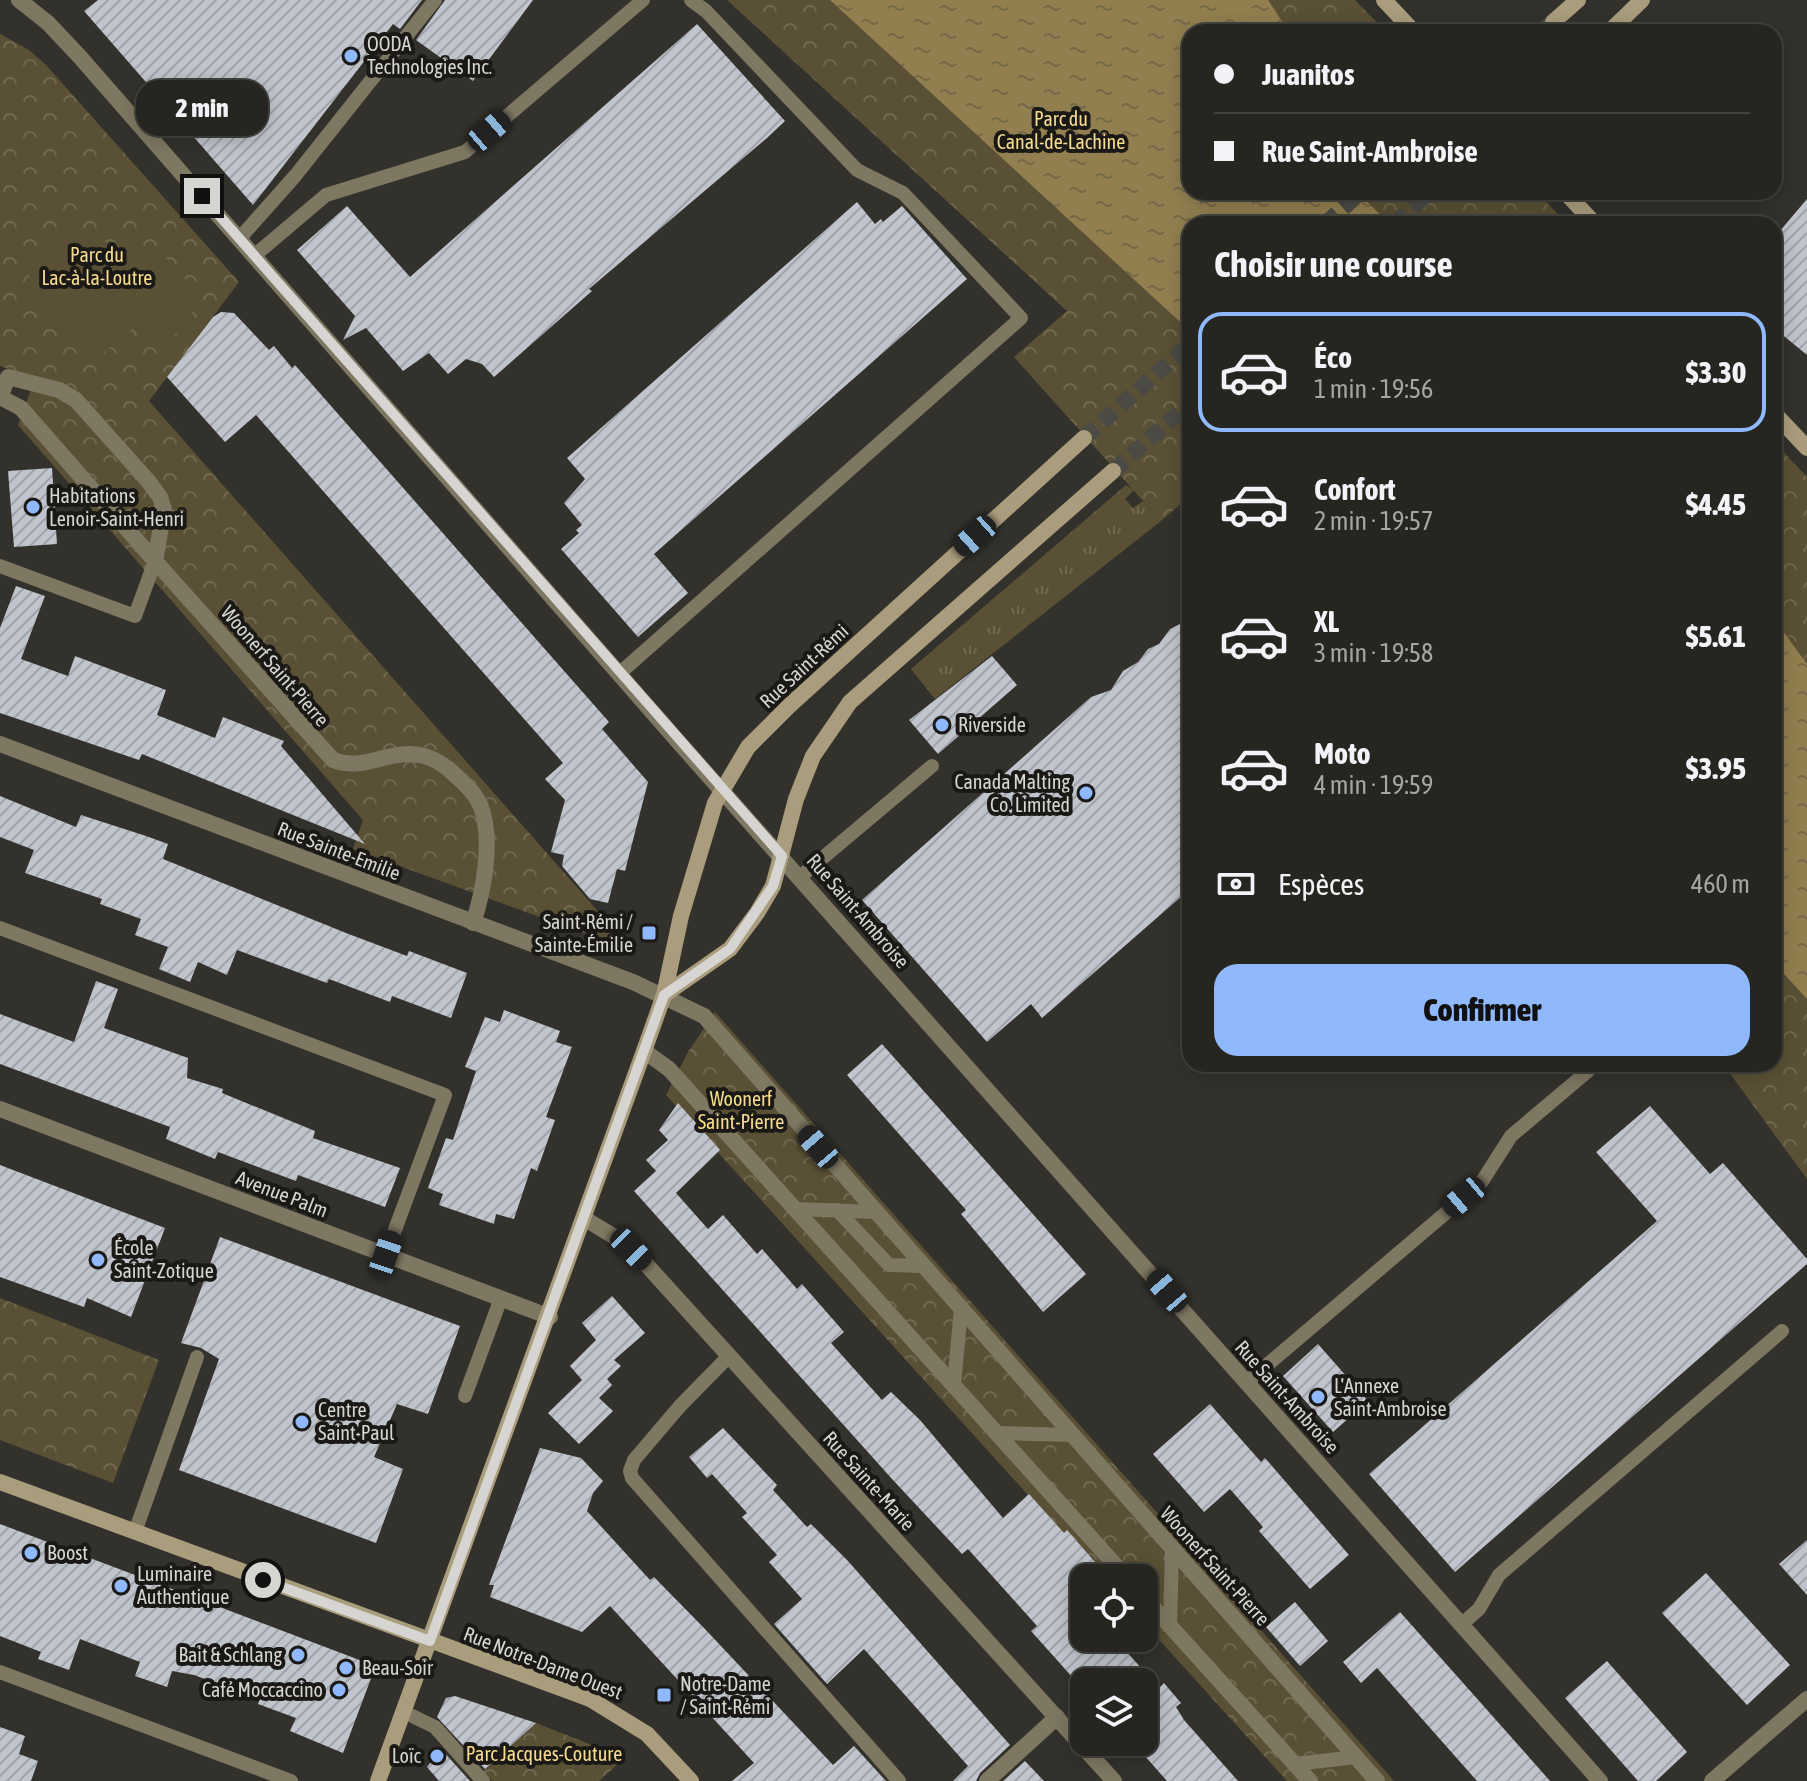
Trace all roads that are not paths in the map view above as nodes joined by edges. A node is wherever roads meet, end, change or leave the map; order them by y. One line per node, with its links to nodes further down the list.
1 (19, 0): 13 (street, Rue Saint-Ambroise)
2 (435, 0): 13 (lane)
3 (643, 0): 14 (lane)
4 (691, 0): 23 (lane)
5 (1384, 0): 9 (main road)
6 (1578, 0): 8 (main road)
7 (1642, 0): 10 (main road)
8 (1553, 22)
9 (1406, 24)
10 (1617, 24)
11 (1572, 200): 12 (main road)
12 (1588, 216)
13 (239, 239): 14 (street, Rue Saint-Ambroise)
14 (254, 256): 23 (street, Rue Saint-Ambroise)
15 (4, 375): 16 (street); 21 (street)
16 (0, 398): 21 (street, Woonerf Saint-Pierre)
17 (1782, 421): 19 (main road)
18 (1084, 438): 26 (main road, Rue Saint-Rémi)
19 (1807, 448)
20 (1113, 471): 27 (main road)
21 (155, 561): 22 (lane); 29 (street, Woonerf Saint-Pierre)
22 (0, 566)
23 (620, 673): 26 (street, Rue Saint-Ambroise)
24 (0, 744): 29 (street, Rue Sainte-Emilie)
25 (932, 766): 28 (lane)
26 (722, 790): 27 (street, Rue Saint-Ambroise); 31 (main road, Rue Saint-Rémi)
27 (782, 856): 28 (street, Rue Saint-Ambroise); 31 (main road)
28 (800, 877): 47 (street, Rue Saint-Ambroise)
29 (473, 923): 31 (street, Rue Sainte-Emilie)
30 (0, 928): 39 (lane)
31 (664, 995): 32 (main road, Rue Saint-Rémi); 37 (street, Woonerf Saint-Pierre)
32 (644, 1051): 35 (street); 38 (main road, Rue Saint-Rémi)
33 (1587, 1072): 47 (lane)
34 (0, 1109): 39 (street, Avenue Palm)
35 (796, 1209): 36 (lane); 48 (street)
36 (837, 1210): 37 (lane); 40 (lane)
37 (875, 1212): 40 (street, Woonerf Saint-Pierre)
38 (585, 1219): 43 (main road, Rue Saint-Rémi); 45 (street, Rue Sainte-Marie)
39 (386, 1254): 41 (street, Avenue Palm)
40 (923, 1266): 42 (street, Woonerf Saint-Pierre)
41 (501, 1298): 43 (street, Avenue Palm); 49 (lane)
42 (961, 1308): 48 (lane); 51 (street, Woonerf Saint-Pierre)
43 (550, 1317): 59 (main road, Rue Saint-Rémi)
44 (1782, 1331): 57 (lane)
45 (729, 1356): 63 (street, Rue Sainte-Marie); 70 (lane)
46 (197, 1357): 53 (lane)
47 (1247, 1382): 57 (street, Rue Saint-Ambroise)
48 (954, 1385): 50 (street)
49 (465, 1396)
50 (996, 1433): 51 (lane); 55 (street)
51 (1072, 1435): 54 (street, Woonerf Saint-Pierre)
52 (0, 1482): 53 (main road, Rue Notre-Dame Ouest)
53 (135, 1532): 59 (main road, Rue Notre-Dame Ouest)
54 (1172, 1548): 58 (lane); 64 (street, Woonerf Saint-Pierre)
55 (1114, 1564)
56 (1158, 1613): 58 (street)
57 (1462, 1624): 75 (street, Rue Saint-Ambroise)
58 (1170, 1626): 65 (street)
59 (430, 1641): 62 (main road, Rue Saint-Rémi); 69 (main road, Rue Notre-Dame Ouest)
60 (0, 1672): 66 (lane)
61 (1807, 1699): 76 (street)
62 (404, 1712): 67 (main road, Rue Saint-Rémi); 68 (lane)
63 (1057, 1717): 71 (street); 72 (street, Rue Sainte-Marie)
64 (1356, 1757): 65 (lane); 74 (street, Woonerf Saint-Pierre)
65 (1295, 1764): 73 (street)
66 (291, 1781)
67 (378, 1781)
68 (483, 1781)
69 (691, 1781)
70 (899, 1781)
71 (987, 1781)
72 (1114, 1781)
73 (1310, 1781)
74 (1377, 1781)
75 (1600, 1781)
76 (1712, 1781)

